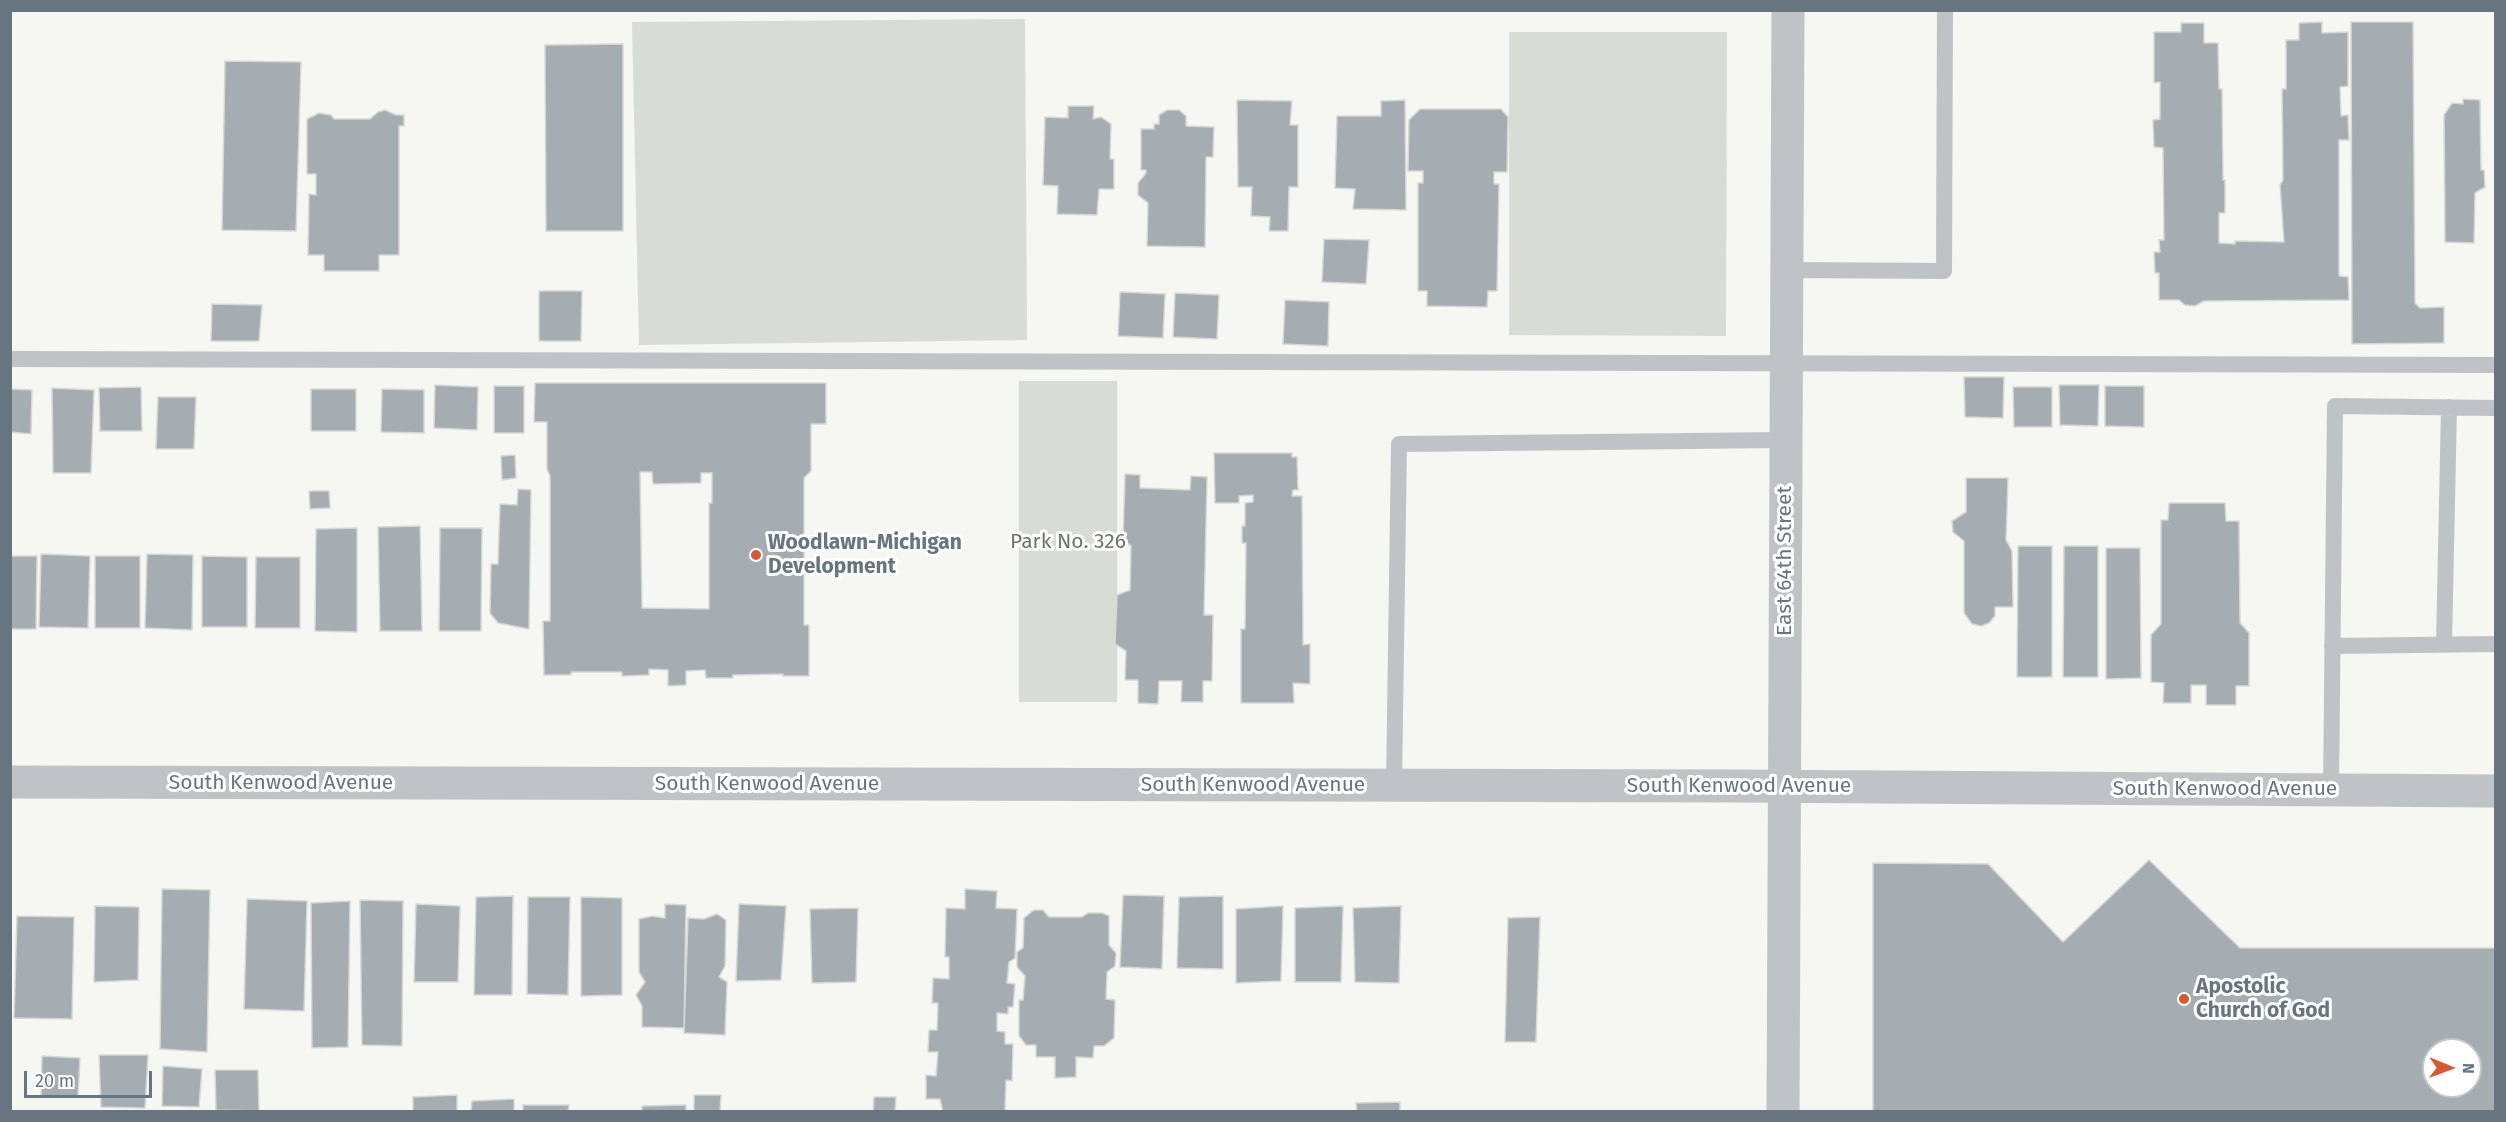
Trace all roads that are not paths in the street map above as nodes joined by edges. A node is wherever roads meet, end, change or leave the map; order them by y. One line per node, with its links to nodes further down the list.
1 (1788, 10): 3 (street, East 64th Street)
2 (1945, 10): 3 (lane)
3 (1786, 270): 5 (street, East 64th Street)
4 (10, 359): 5 (lane)
5 (1786, 362): 6 (lane); 9 (street, East 64th Street)
6 (2496, 365)
7 (2449, 407): 8 (lane); 10 (lane); 12 (lane)
8 (2496, 408)
9 (1785, 440): 14 (lane); 15 (street, East 64th Street)
10 (2444, 644): 11 (lane); 12 (lane)
11 (2496, 644)
12 (2332, 646): 16 (lane)
13 (10, 782): 14 (street, South Kenwood Avenue)
14 (1394, 785): 15 (street, South Kenwood Avenue)
15 (1784, 786): 16 (street, South Kenwood Avenue); 18 (street, East 64th Street)
16 (2331, 790): 17 (street, South Kenwood Avenue)
17 (2496, 791)
18 (1783, 1112)

